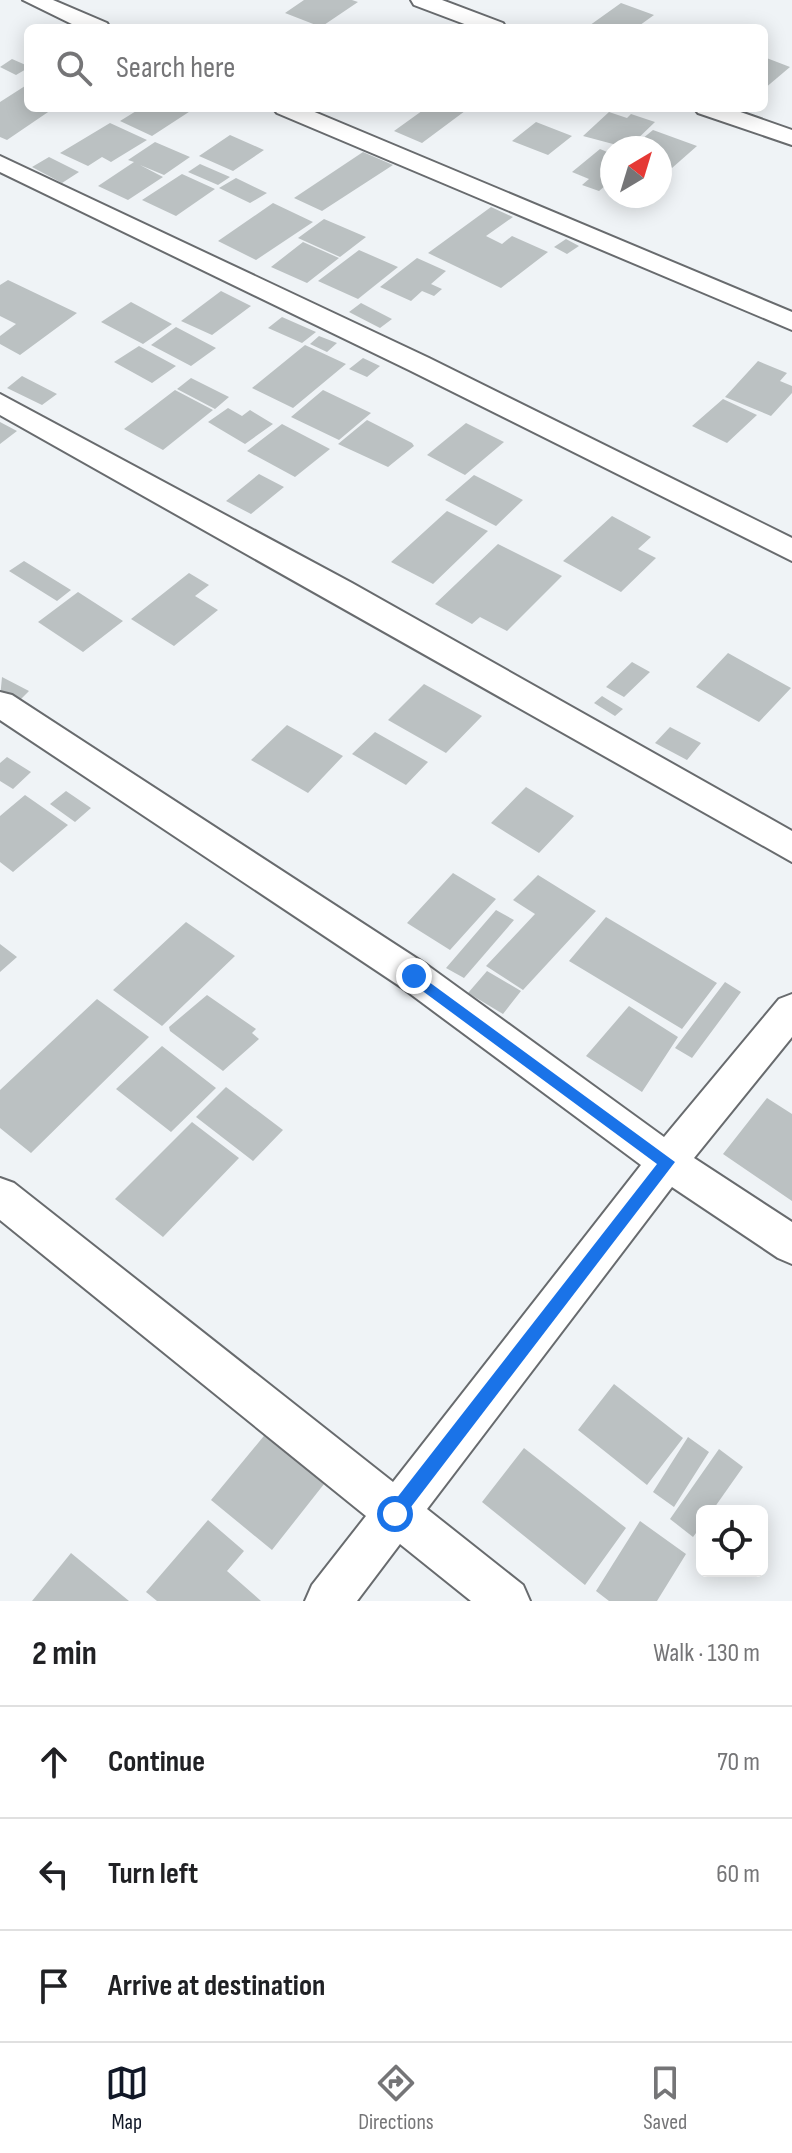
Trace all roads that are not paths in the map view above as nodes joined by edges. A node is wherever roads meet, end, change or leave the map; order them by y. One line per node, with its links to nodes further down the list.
1 (34, 0): 3 (street)
2 (422, 0): 4 (street)
3 (90, 24)
4 (485, 24)
5 (294, 112): 9 (street)
6 (717, 112): 7 (street)
7 (792, 138)
8 (0, 163): 11 (street)
9 (792, 322)
10 (0, 403): 13 (street)
11 (792, 551)
12 (0, 704): 15 (street)
13 (792, 848)
14 (792, 1010): 15 (street)
15 (667, 1162): 17 (street); 18 (street)
16 (0, 1196): 18 (street)
17 (792, 1245)
18 (395, 1514): 19 (street); 20 (street)
19 (328, 1601)
20 (507, 1601)

